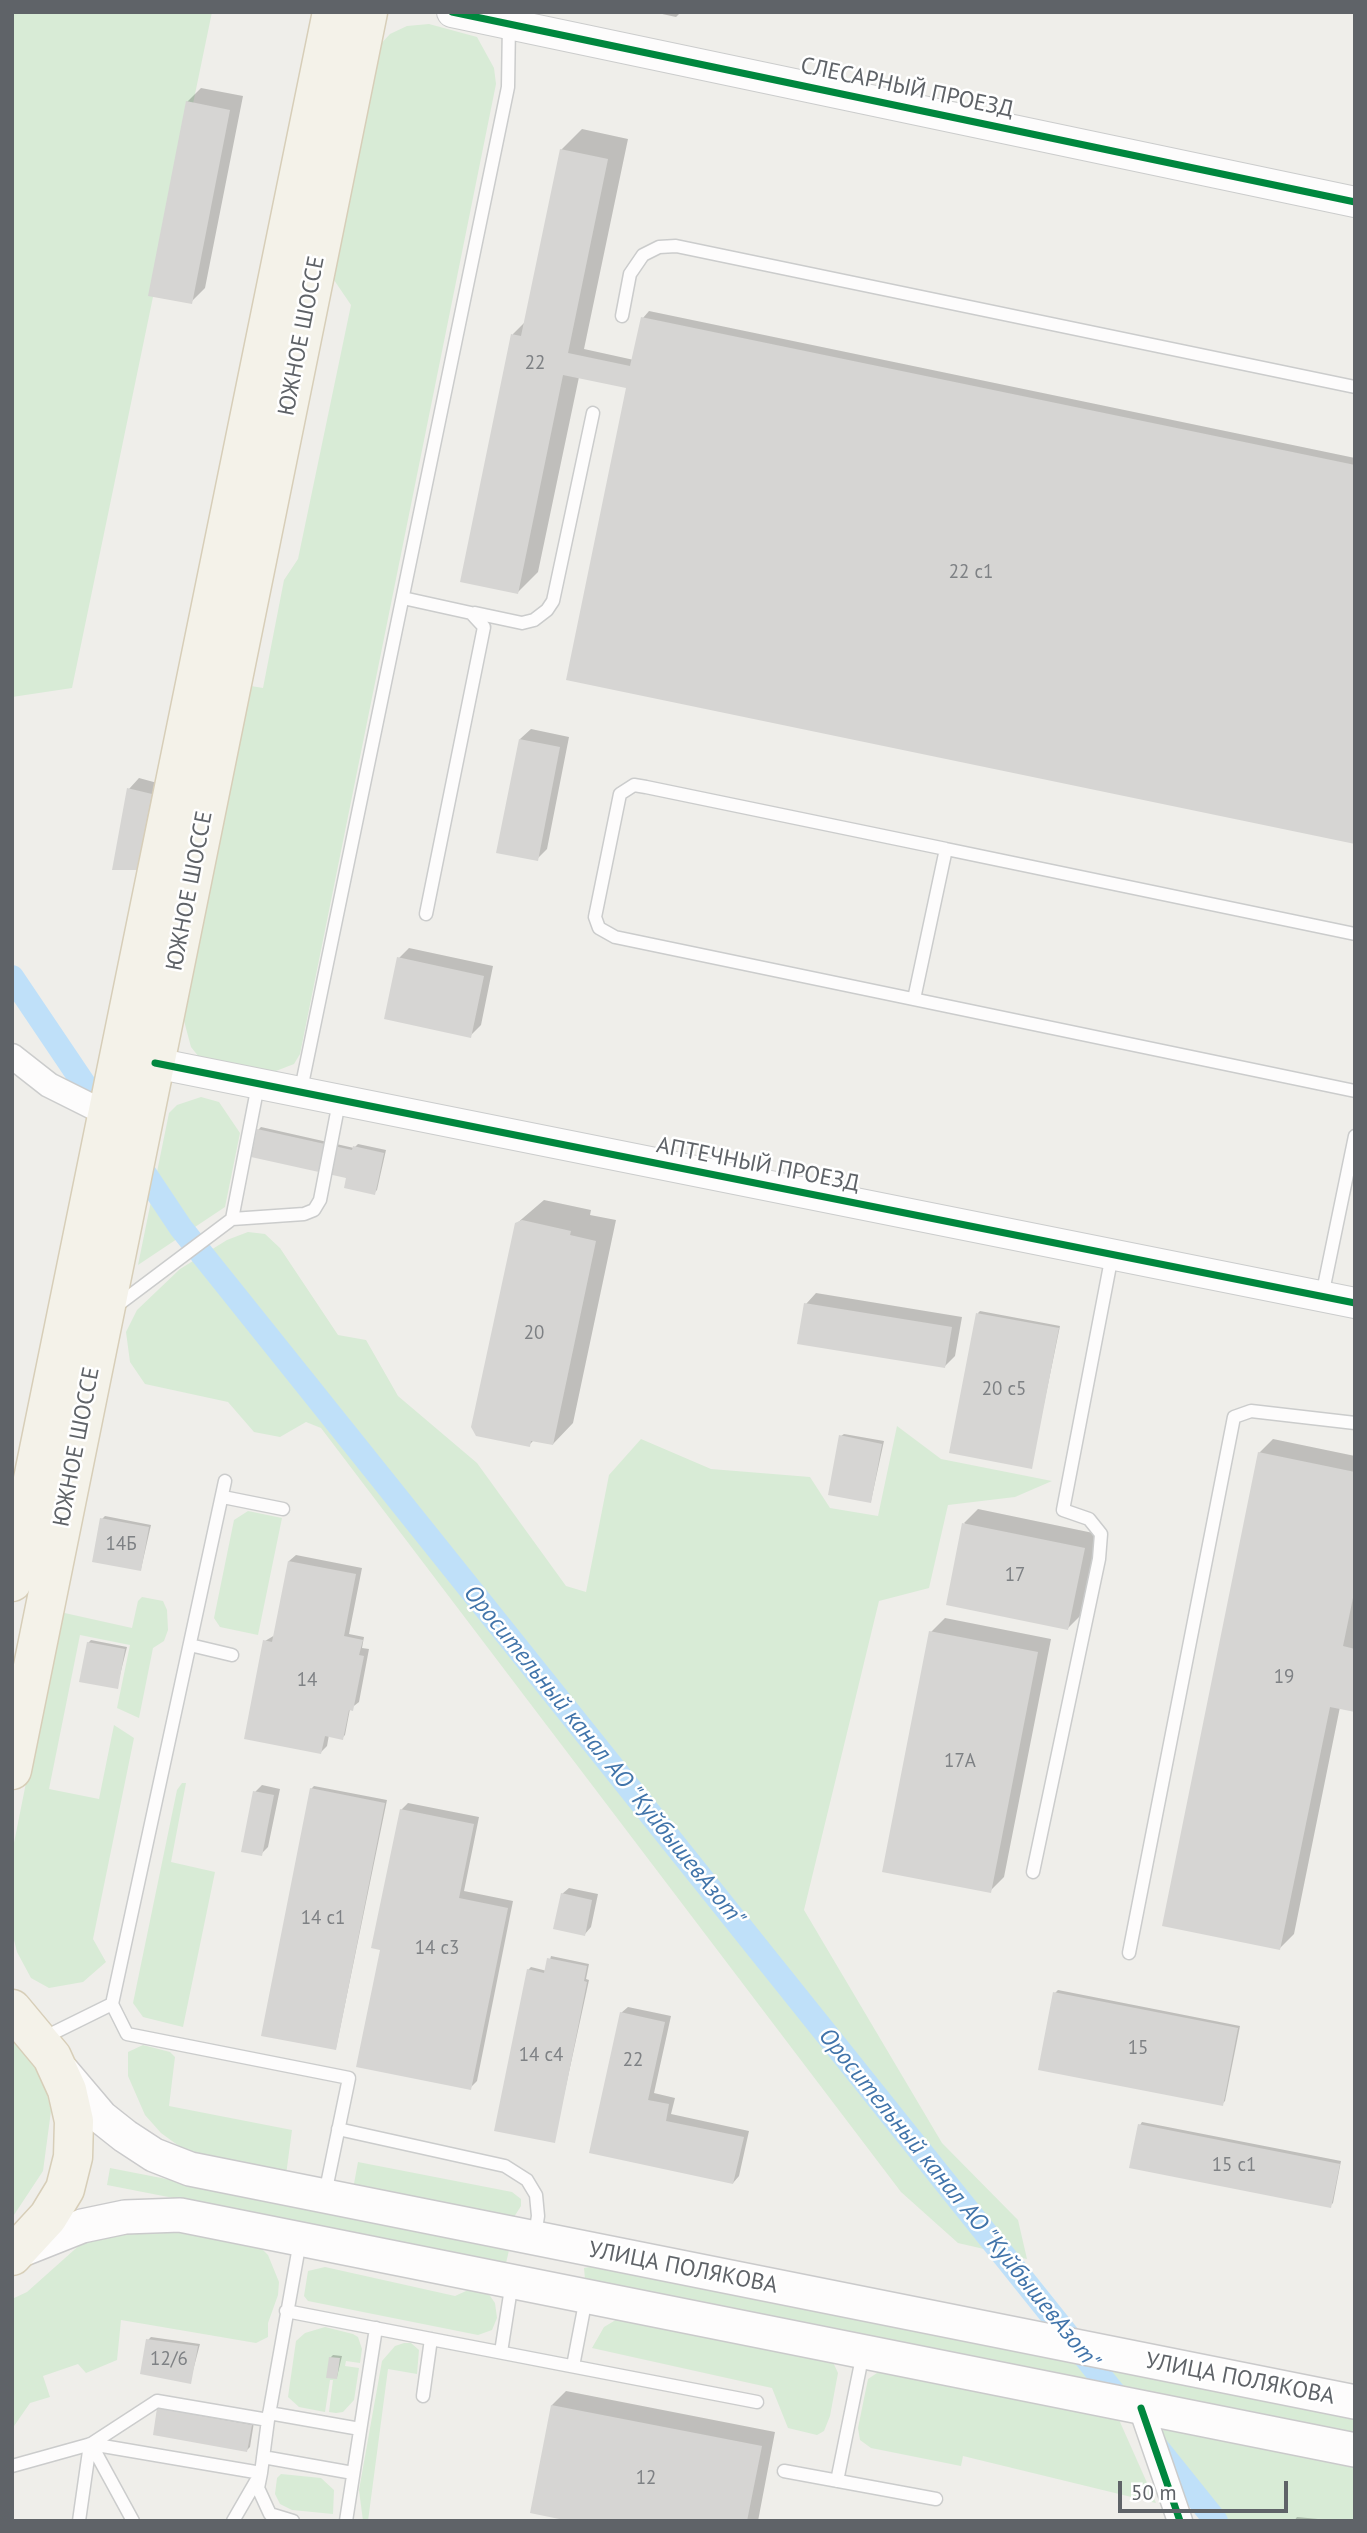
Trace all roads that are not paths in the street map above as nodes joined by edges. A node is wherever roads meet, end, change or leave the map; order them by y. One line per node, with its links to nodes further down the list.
1 (332, 12): 21 (main road, ЮЖНОЕ ШОССЕ)
2 (368, 12): 16 (main road, ЮЖНОЕ ШОССЕ)
3 (452, 12): 4 (street, СЛЕСАРНЫЙ ПРОЕЗД)
4 (510, 18): 5 (street, СЛЕСАРНЫЙ ПРОЕЗД); 9 (lane)
5 (1355, 202)
6 (622, 316): 7 (lane)
7 (1355, 387)
8 (593, 413): 10 (lane)
9 (403, 598): 10 (lane); 19 (lane)
10 (471, 613): 12 (lane)
11 (946, 849): 13 (lane); 14 (lane); 14 (lane)
12 (426, 914)
13 (1355, 934)
14 (914, 999): 18 (lane)
15 (12, 1056): 21 (street)
16 (155, 1063): 17 (street, АПТЕЧНЫЙ ПРОЕЗД); 27 (main road, ЮЖНОЕ ШОССЕ)
17 (258, 1085): 19 (street, АПТЕЧНЫЙ ПРОЕЗД); 23 (lane)
18 (1355, 1091)
19 (300, 1094): 20 (street, АПТЕЧНЫЙ ПРОЕЗД)
20 (339, 1101): 23 (lane); 24 (street, АПТЕЧНЫЙ ПРОЕЗД)
21 (107, 1114): 30 (main road, ЮЖНОЕ ШОССЕ)
22 (1355, 1136): 25 (lane)
23 (232, 1219): 27 (lane)
24 (1112, 1254): 25 (street, АПТЕЧНЫЙ ПРОЕЗД); 37 (lane)
25 (1322, 1296): 26 (street, АПТЕЧНЫЙ ПРОЕЗД)
26 (1355, 1303)
27 (104, 1315): 36 (main road, ЮЖНОЕ ШОССЕ)
28 (1355, 1423): 38 (lane)
29 (225, 1481): 31 (lane)
30 (21, 1496): 33 (main road, ЮЖНОЕ ШОССЕ)
31 (223, 1497): 32 (lane); 34 (lane)
32 (283, 1508)
33 (12, 1581)
34 (190, 1645): 35 (lane); 39 (lane)
35 (232, 1655)
36 (12, 1770)
37 (1033, 1872)
38 (1129, 1953)
39 (112, 2004): 40 (lane); 41 (lane)
40 (28, 2025): 42 (main road, УЛИЦА ПОЛЯКОВА); 45 (main road)
41 (338, 2129): 42 (lane); 44 (lane)
42 (324, 2196): 44 (main road, УЛИЦА ПОЛЯКОВА)
43 (301, 2239): 45 (main road, УЛИЦА ПОЛЯКОВА); 46 (main road, УЛИЦА ПОЛЯКОВА); 49 (lane)
44 (547, 2240): 47 (main road); 57 (main road, УЛИЦА ПОЛЯКОВА)
45 (16, 2254)
46 (512, 2282): 47 (main road, УЛИЦА ПОЛЯКОВА); 52 (lane)
47 (549, 2289): 48 (main road, УЛИЦА ПОЛЯКОВА)
48 (586, 2296): 53 (main road, УЛИЦА ПОЛЯКОВА); 54 (lane)
49 (286, 2311): 50 (lane); 59 (lane)
50 (376, 2328): 51 (lane); 60 (lane)
51 (431, 2339): 52 (lane); 55 (lane)
52 (501, 2352): 54 (lane)
53 (863, 2352): 58 (main road, УЛИЦА ПОЛЯКОВА); 68 (lane)
54 (573, 2366): 56 (lane)
55 (423, 2396)
56 (757, 2402)
57 (1355, 2402)
58 (1141, 2408): 62 (main road, УЛИЦА ПОЛЯКОВА); 75 (street)
59 (269, 2416): 60 (lane); 61 (lane); 63 (lane)
60 (360, 2428): 67 (lane)
61 (90, 2444): 64 (lane); 66 (lane); 70 (lane); 71 (lane)
62 (1355, 2450)
63 (263, 2457): 66 (lane); 67 (lane)
64 (12, 2466)
65 (784, 2471): 68 (lane)
66 (261, 2473): 72 (lane); 73 (lane)
67 (353, 2473): 74 (lane)
68 (837, 2481): 69 (lane)
69 (936, 2500)
70 (79, 2521)
71 (133, 2521)
72 (233, 2521)
73 (293, 2521)
74 (346, 2521)
75 (1180, 2521)

